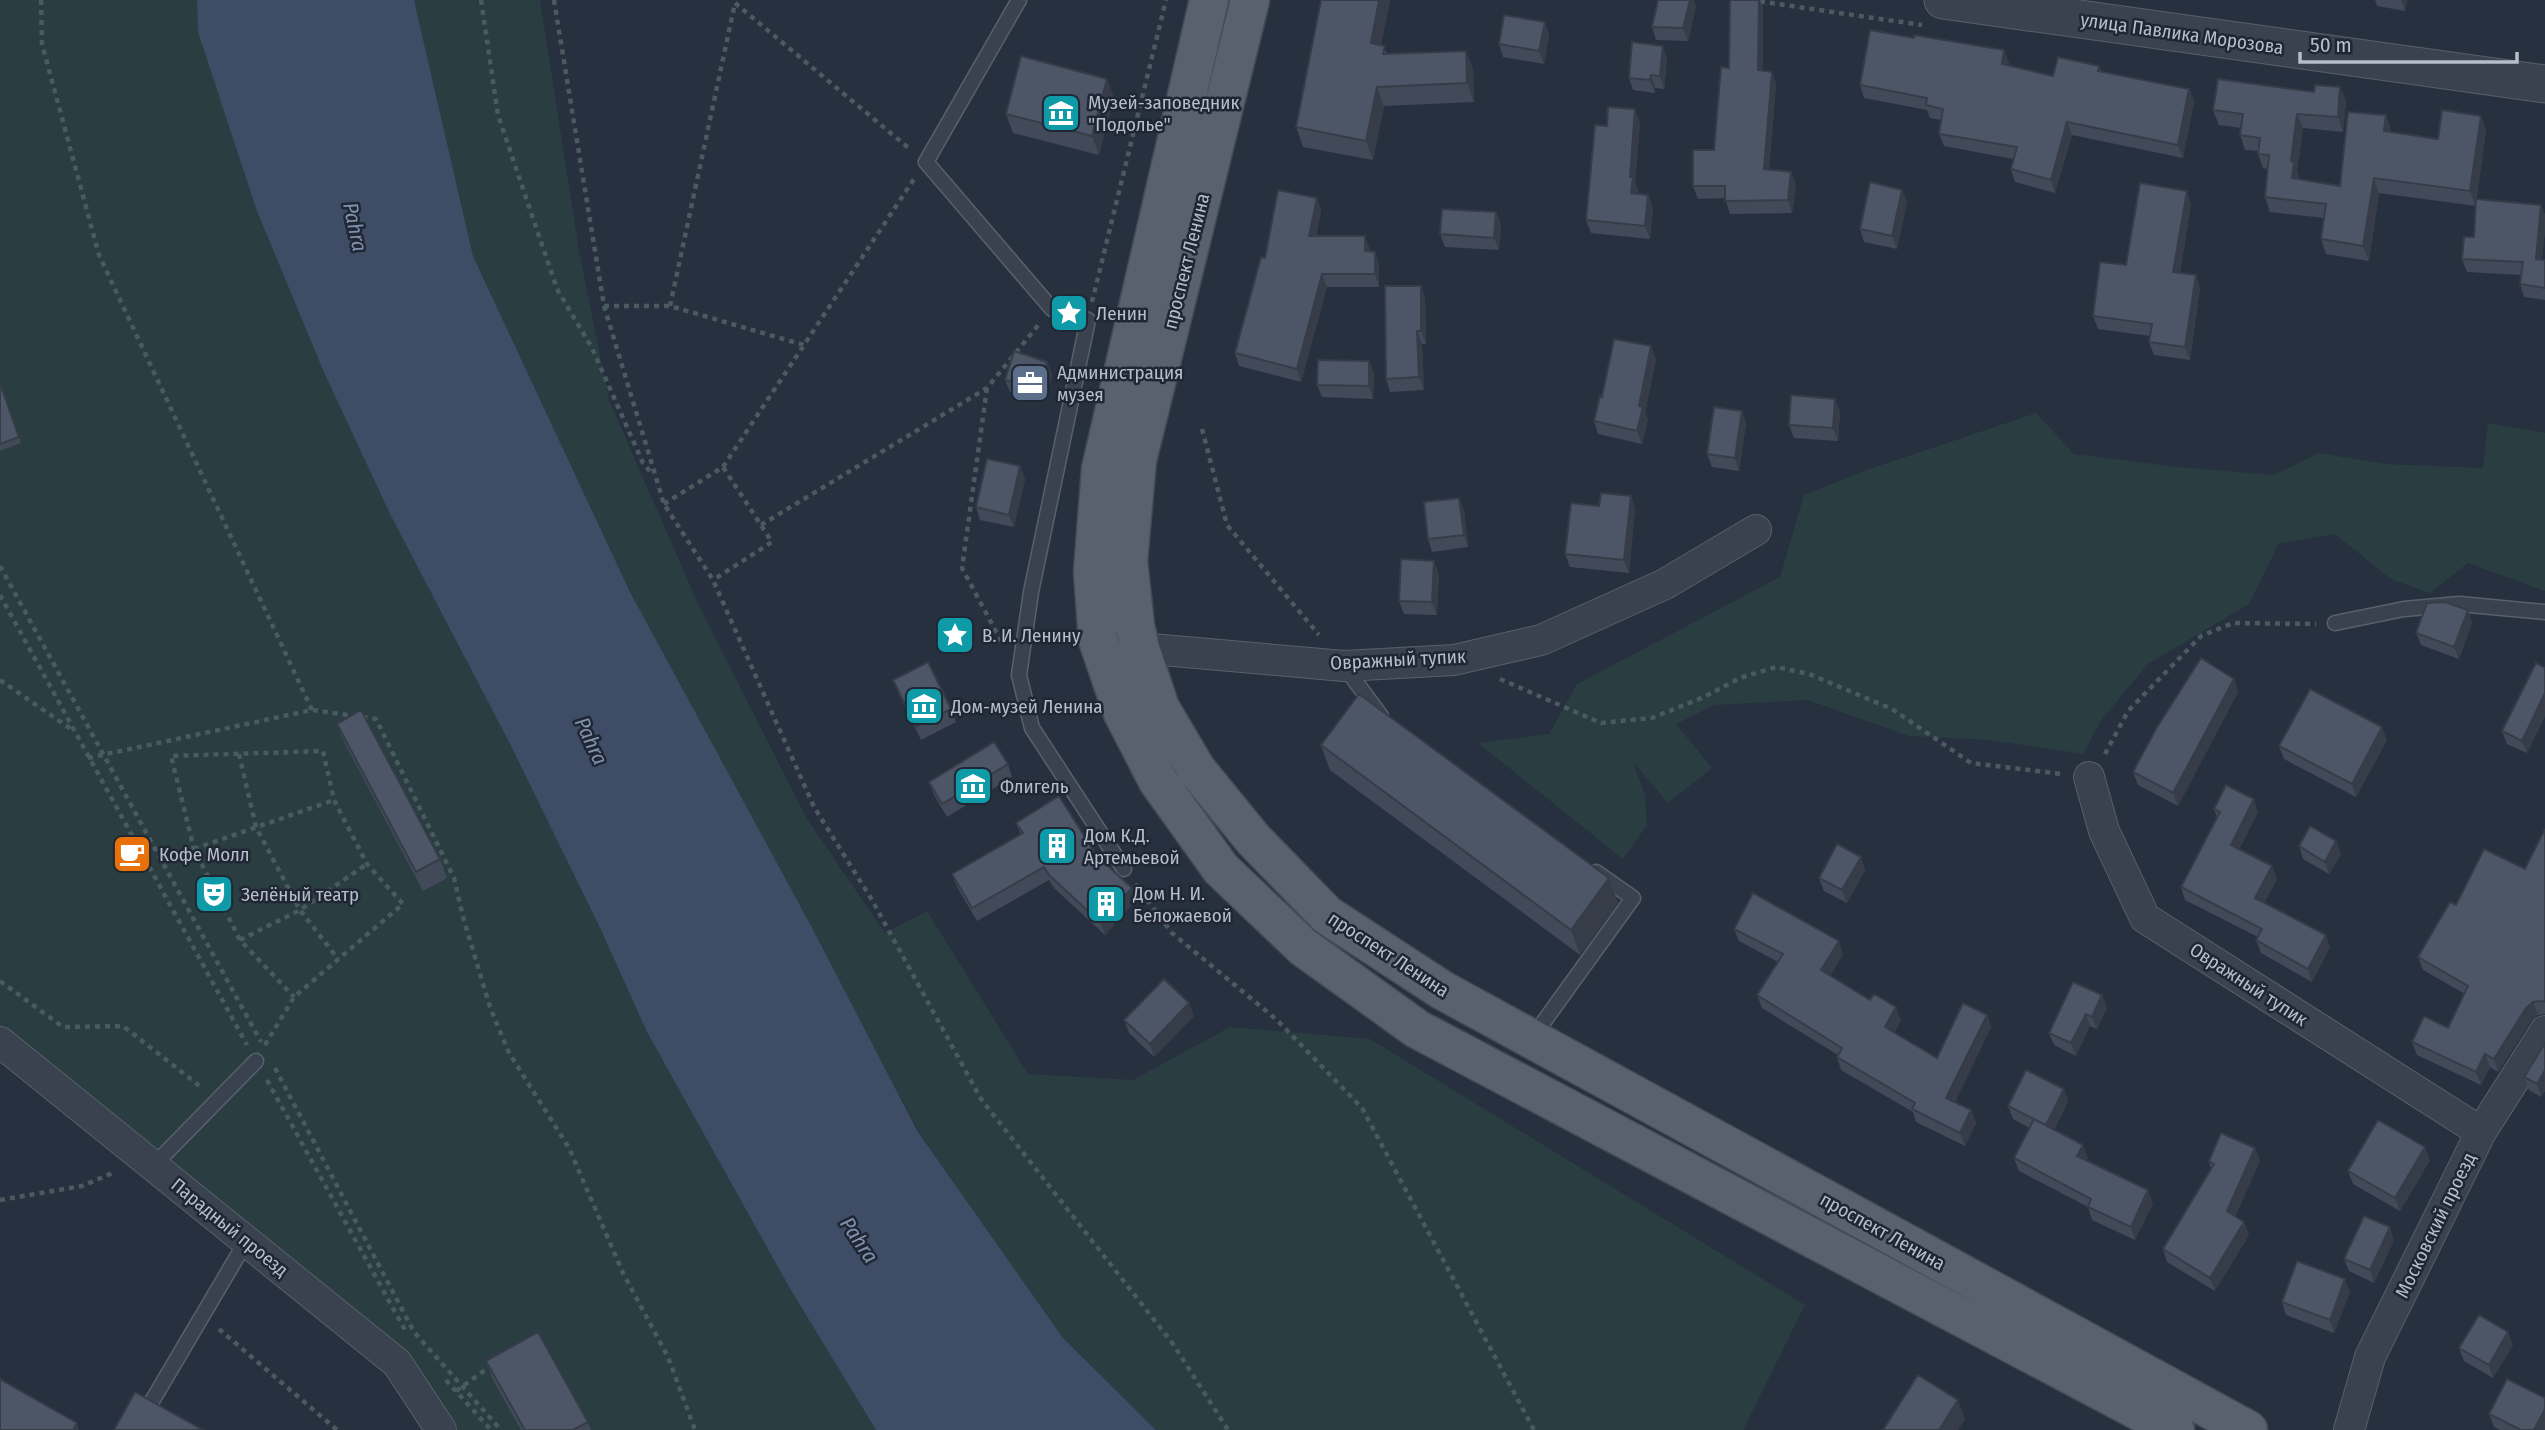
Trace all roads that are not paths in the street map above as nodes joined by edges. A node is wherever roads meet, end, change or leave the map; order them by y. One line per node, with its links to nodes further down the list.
1 (1019, 0): 14 (lane)
2 (1209, 0): 24 (main road, проспект Ленина)
3 (1250, 0): 9 (main road, проспект Ленина)
4 (1943, 0): 5 (street, улица Павлика Морозова)
5 (2545, 84)
6 (1756, 530): 10 (street, Овражный тупик)
7 (2545, 612): 8 (lane)
8 (2335, 623)
9 (1140, 648): 10 (street, Овражный тупик); 16 (main road, проспект Ленина)
10 (1344, 666): 11 (lane)
11 (1391, 723)
12 (2089, 777): 19 (street, Овражный тупик)
13 (1589, 866): 16 (lane)
14 (1124, 869)
15 (2545, 1031): 19 (street, Московский проезд)
16 (1531, 1039): 25 (main road, проспект Ленина)
17 (0, 1042): 20 (street, Парадный проезд)
18 (263, 1061): 20 (lane)
19 (2481, 1132): 26 (street, Московский проезд)
20 (150, 1161): 21 (street, Парадный проезд)
21 (247, 1240): 22 (lane); 23 (street, Парадный проезд)
22 (135, 1430)
23 (441, 1430)
24 (2175, 1430)
25 (2248, 1430)
26 (2349, 1430)

